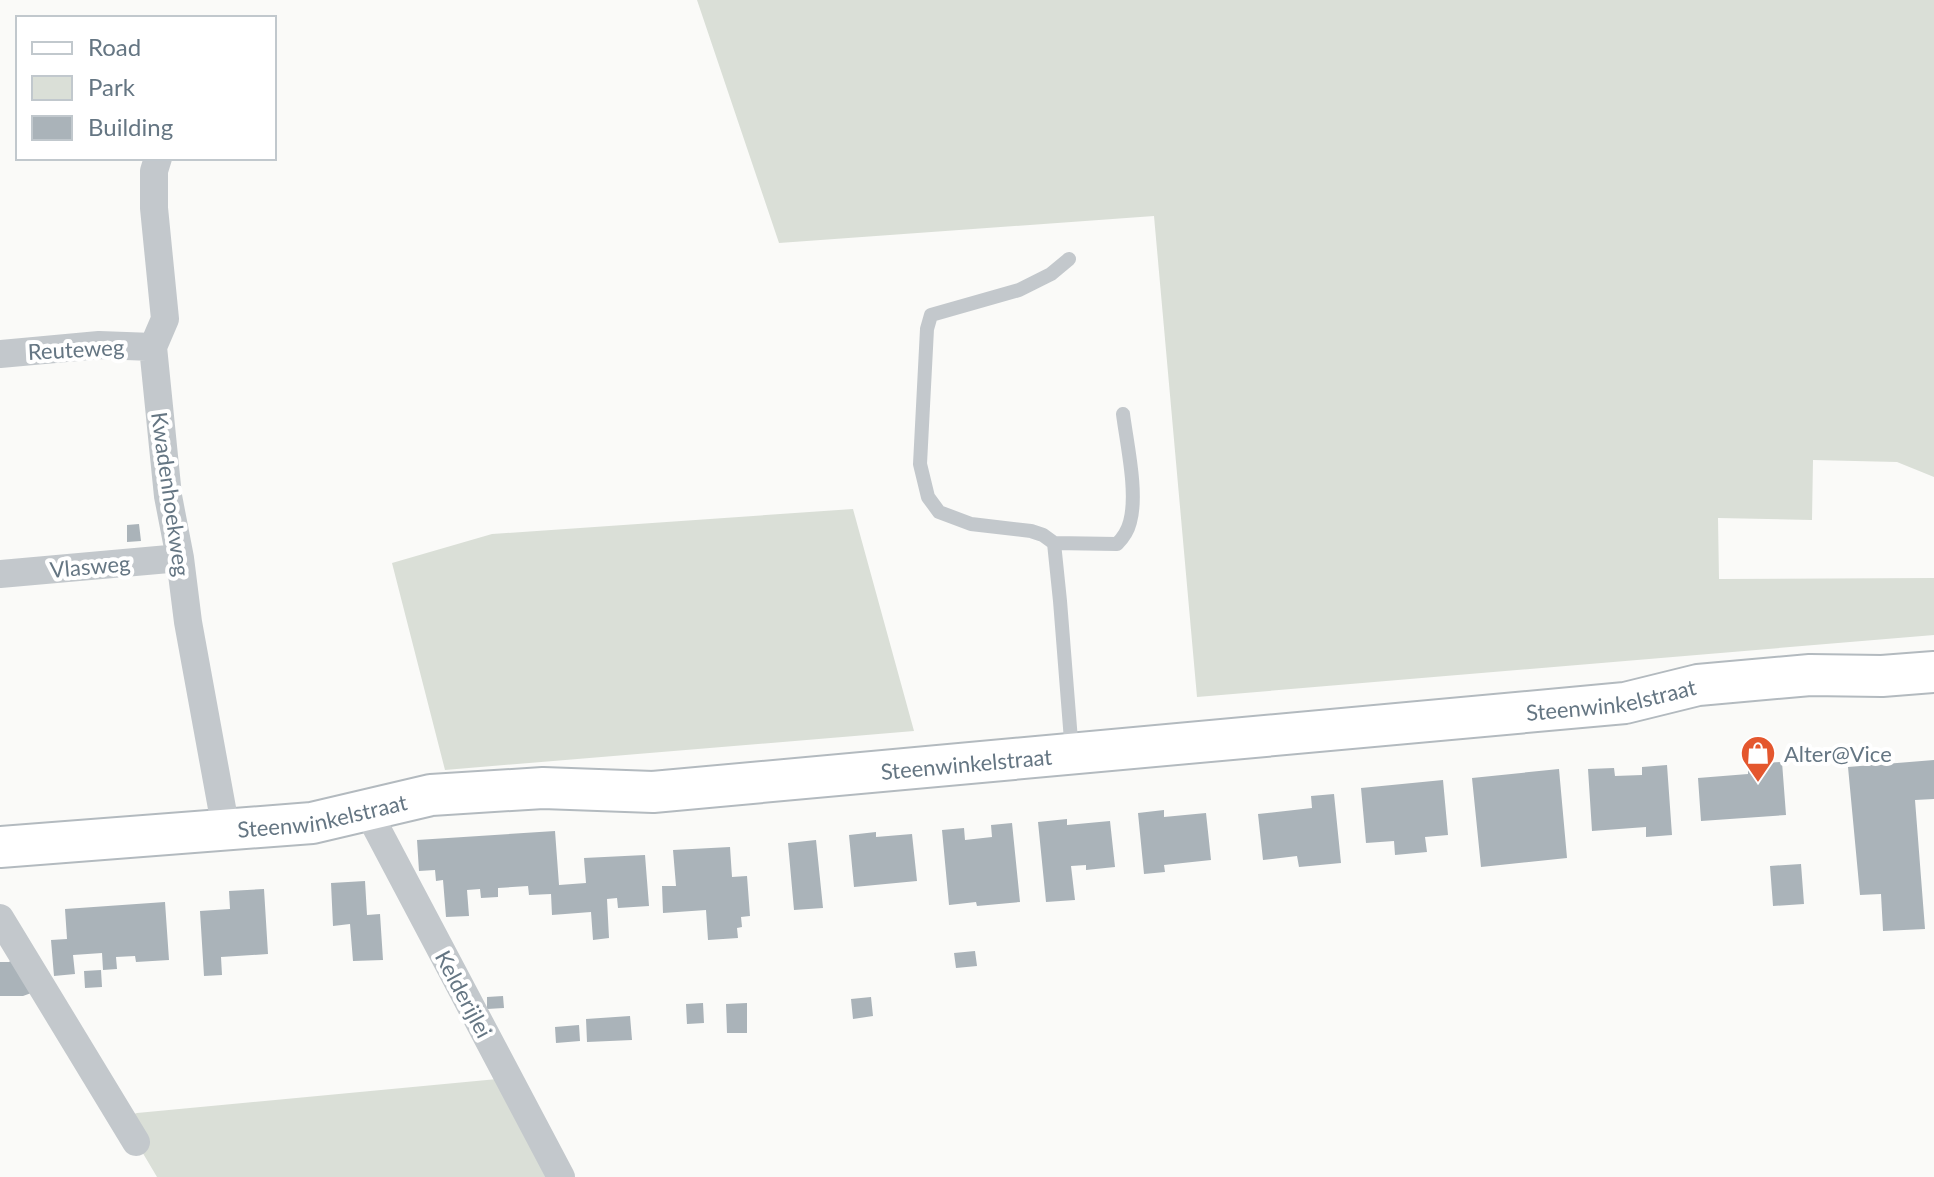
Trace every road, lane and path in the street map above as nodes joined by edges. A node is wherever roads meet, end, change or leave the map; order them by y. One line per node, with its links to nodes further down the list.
1 (157, 160): 3 (street, Kwadenhoekweg)
2 (1069, 259): 6 (lane)
3 (153, 347): 4 (street, Reuteweg); 7 (street, Kwadenhoekweg)
4 (0, 354)
5 (1123, 414): 6 (lane)
6 (1054, 543): 10 (lane)
7 (180, 558): 8 (street, Vlasweg); 12 (street, Kwadenhoekweg)
8 (0, 574)
9 (1934, 672): 10 (street, Steenwinkelstraat)
10 (1072, 754): 11 (street, Steenwinkelstraat)
11 (367, 810): 12 (street, Steenwinkelstraat); 16 (street, Kelderijlei)
12 (226, 830): 13 (street, Steenwinkelstraat)
13 (0, 847)
14 (0, 918): 15 (street)
15 (136, 1142)
16 (561, 1177)

